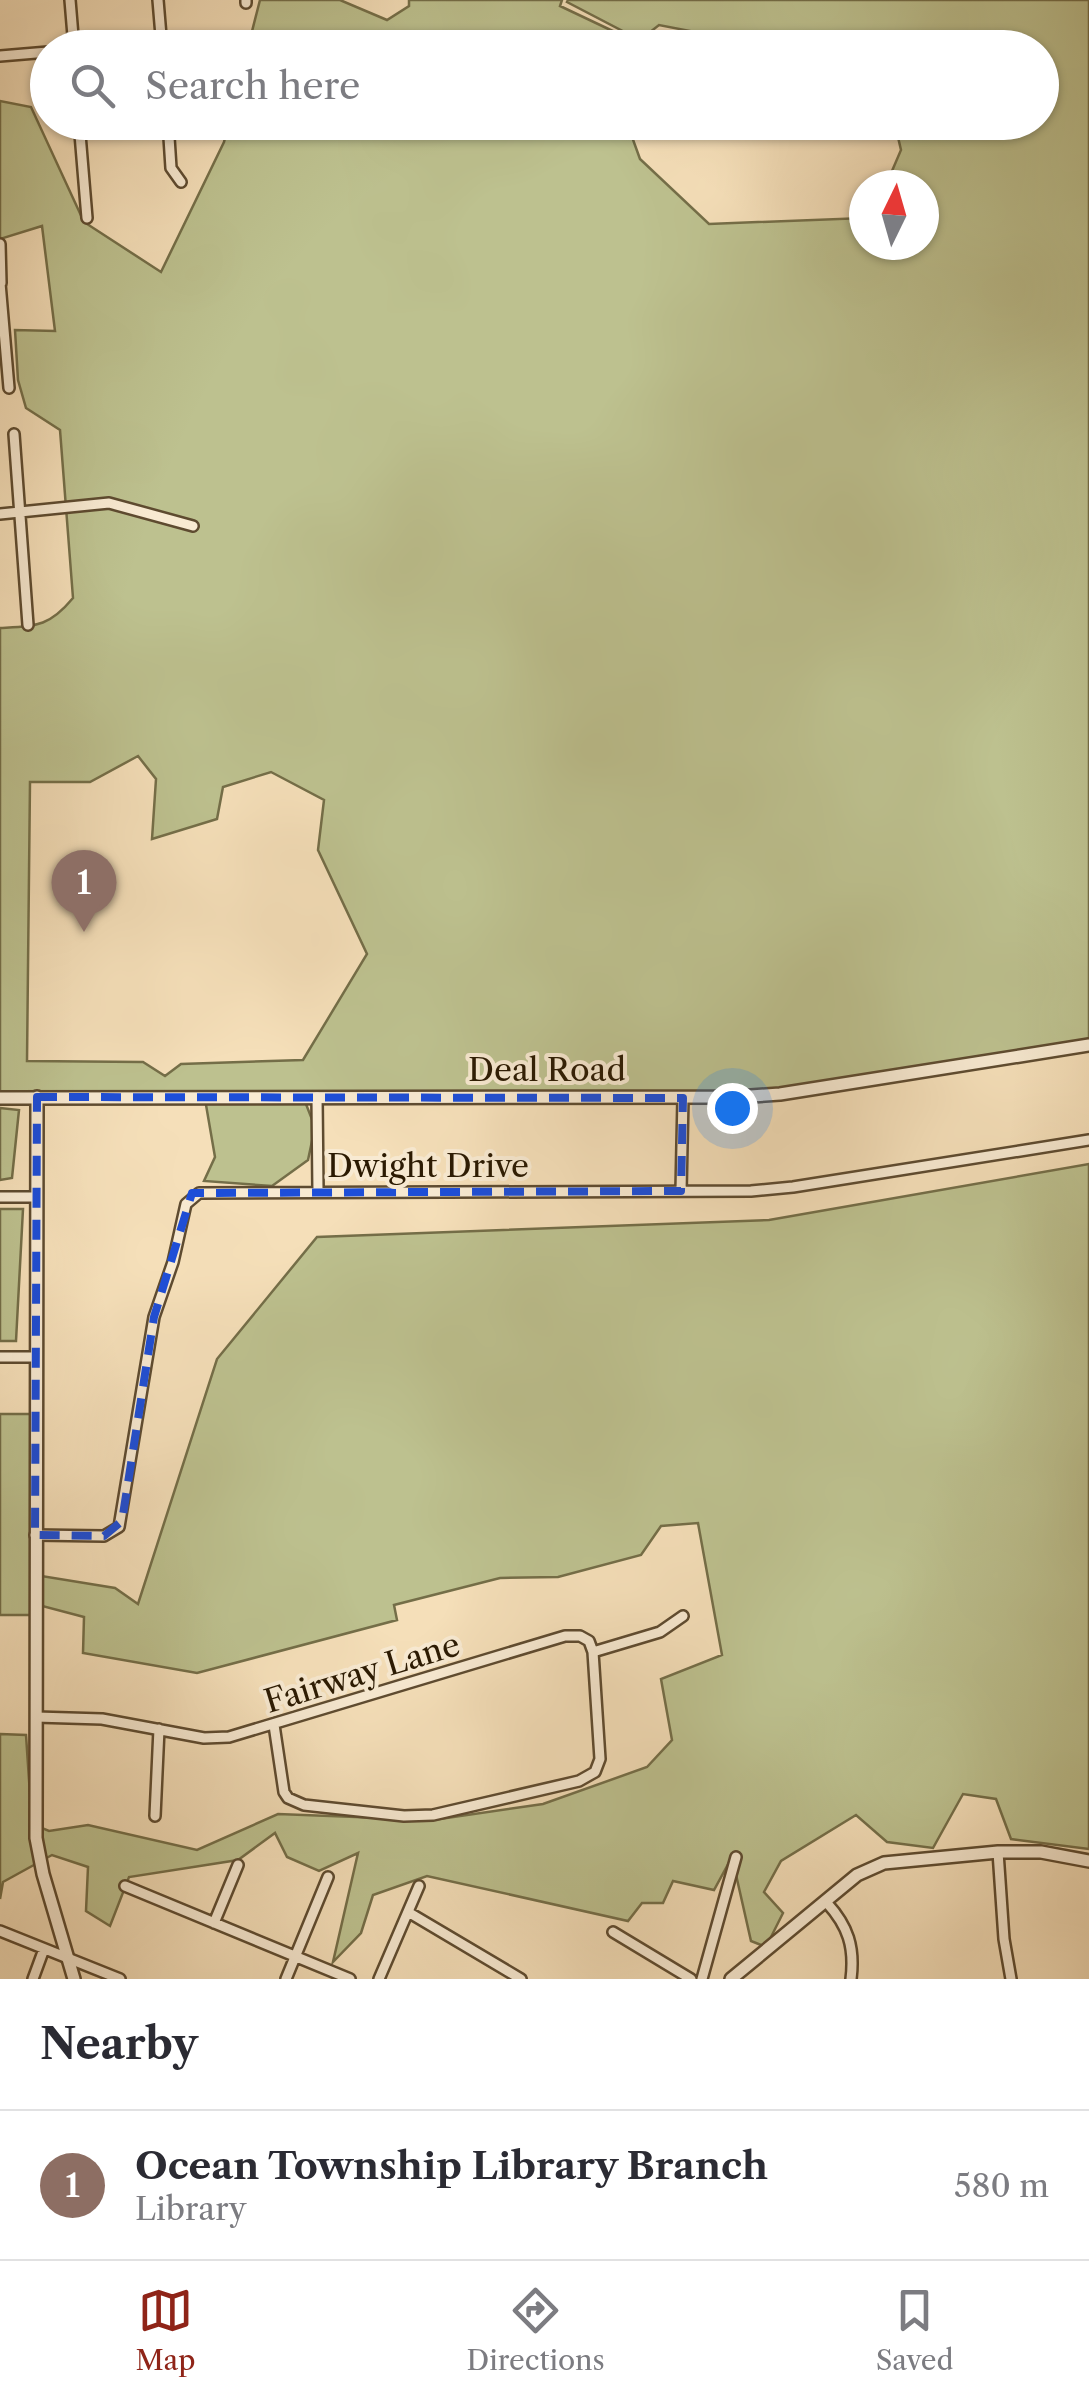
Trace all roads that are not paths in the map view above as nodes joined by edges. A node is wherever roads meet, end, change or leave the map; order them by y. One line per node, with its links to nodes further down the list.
1 (70, 0): 3 (street)
2 (158, 0): 4 (street)
3 (72, 30)
4 (161, 30)
5 (30, 54): 6 (street)
6 (0, 56)
7 (80, 140): 10 (street)
8 (169, 140): 9 (street)
9 (181, 182)
10 (86, 218)
11 (0, 244): 12 (street)
12 (1, 283): 13 (street)
13 (10, 388)
14 (14, 434): 15 (street)
15 (20, 512): 16 (street); 17 (street); 18 (street)
16 (0, 514)
17 (193, 526)
18 (28, 625)
19 (1089, 1044): 23 (street, Deal Road)
20 (317, 1097): 22 (street, Deal Road); 23 (street, Deal Road); 26 (street)
21 (0, 1098): 22 (street, Deal Road)
22 (38, 1098): 28 (street)
23 (683, 1098): 25 (street)
24 (1089, 1140): 25 (street, Dwight Drive)
25 (681, 1191): 26 (street, Dwight Drive)
26 (318, 1192): 31 (street, Dwight Drive)
27 (0, 1197): 28 (street)
28 (37, 1197): 30 (street)
29 (0, 1357): 30 (street)
30 (36, 1357): 31 (street)
31 (35, 1535): 34 (street)
32 (682, 1616): 33 (street)
33 (593, 1652): 35 (street, Fairway Lane); 35 (street)
34 (36, 1717): 36 (street, Fairway Lane); 52 (street)
35 (274, 1726): 36 (street, Fairway Lane)
36 (159, 1730): 37 (street)
37 (155, 1816)
38 (998, 1852): 40 (street); 45 (street); 64 (street)
39 (736, 1857): 61 (street)
40 (1089, 1861)
41 (238, 1865): 47 (street)
42 (328, 1877): 51 (street)
43 (125, 1886): 47 (street)
44 (418, 1886): 46 (street)
45 (827, 1903): 62 (street); 63 (street)
46 (408, 1912): 58 (street); 59 (street)
47 (214, 1923): 51 (street)
48 (0, 1931): 50 (street)
49 (614, 1932): 60 (street)
50 (44, 1949): 52 (street); 53 (street)
51 (295, 1956): 56 (street); 57 (street)
52 (67, 1958): 54 (street); 55 (street)
53 (33, 1979)
54 (74, 1979)
55 (120, 1979)
56 (286, 1979)
57 (350, 1979)
58 (380, 1979)
59 (521, 1979)
60 (692, 1979)
61 (702, 1979)
62 (731, 1979)
63 (851, 1979)
64 (1010, 1979)

